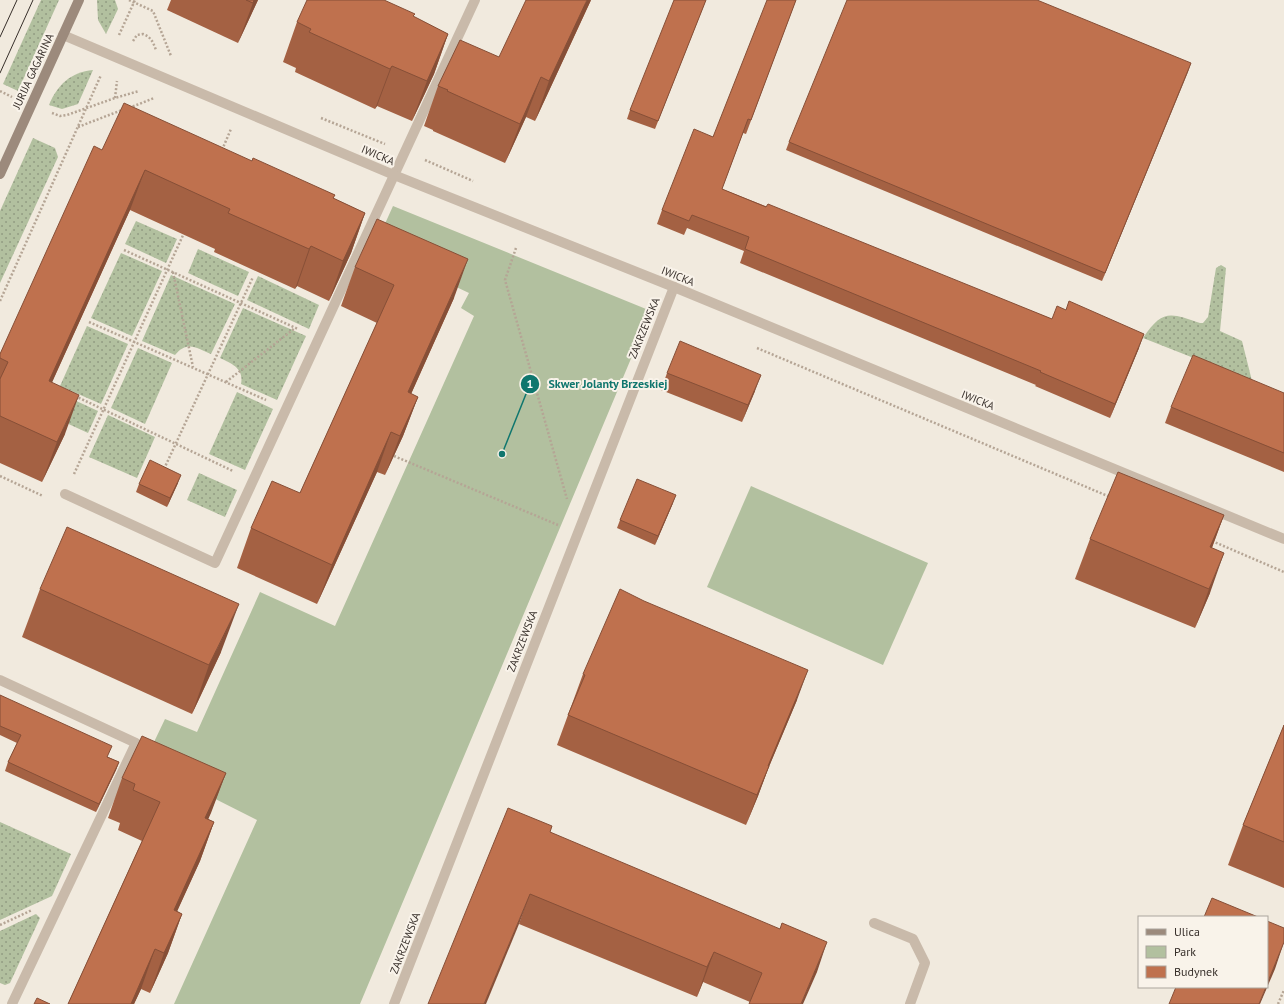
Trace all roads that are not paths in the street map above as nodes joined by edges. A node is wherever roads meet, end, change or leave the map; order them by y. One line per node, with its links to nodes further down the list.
1 (79, 0): 3 (main road, JURIJA GAGARINA)
2 (475, 0): 5 (street)
3 (63, 35): 4 (main road, JURIJA GAGARINA); 5 (street, IWICKA)
4 (0, 174)
5 (394, 174): 6 (street, IWICKA); 7 (street)
6 (674, 287): 8 (street, IWICKA); 12 (street, ZAKRZEWSKA)
7 (65, 494)
8 (1284, 539)
9 (0, 680): 11 (street)
10 (874, 923): 13 (street)
11 (12, 1004)
12 (394, 1004)
13 (910, 1004)

